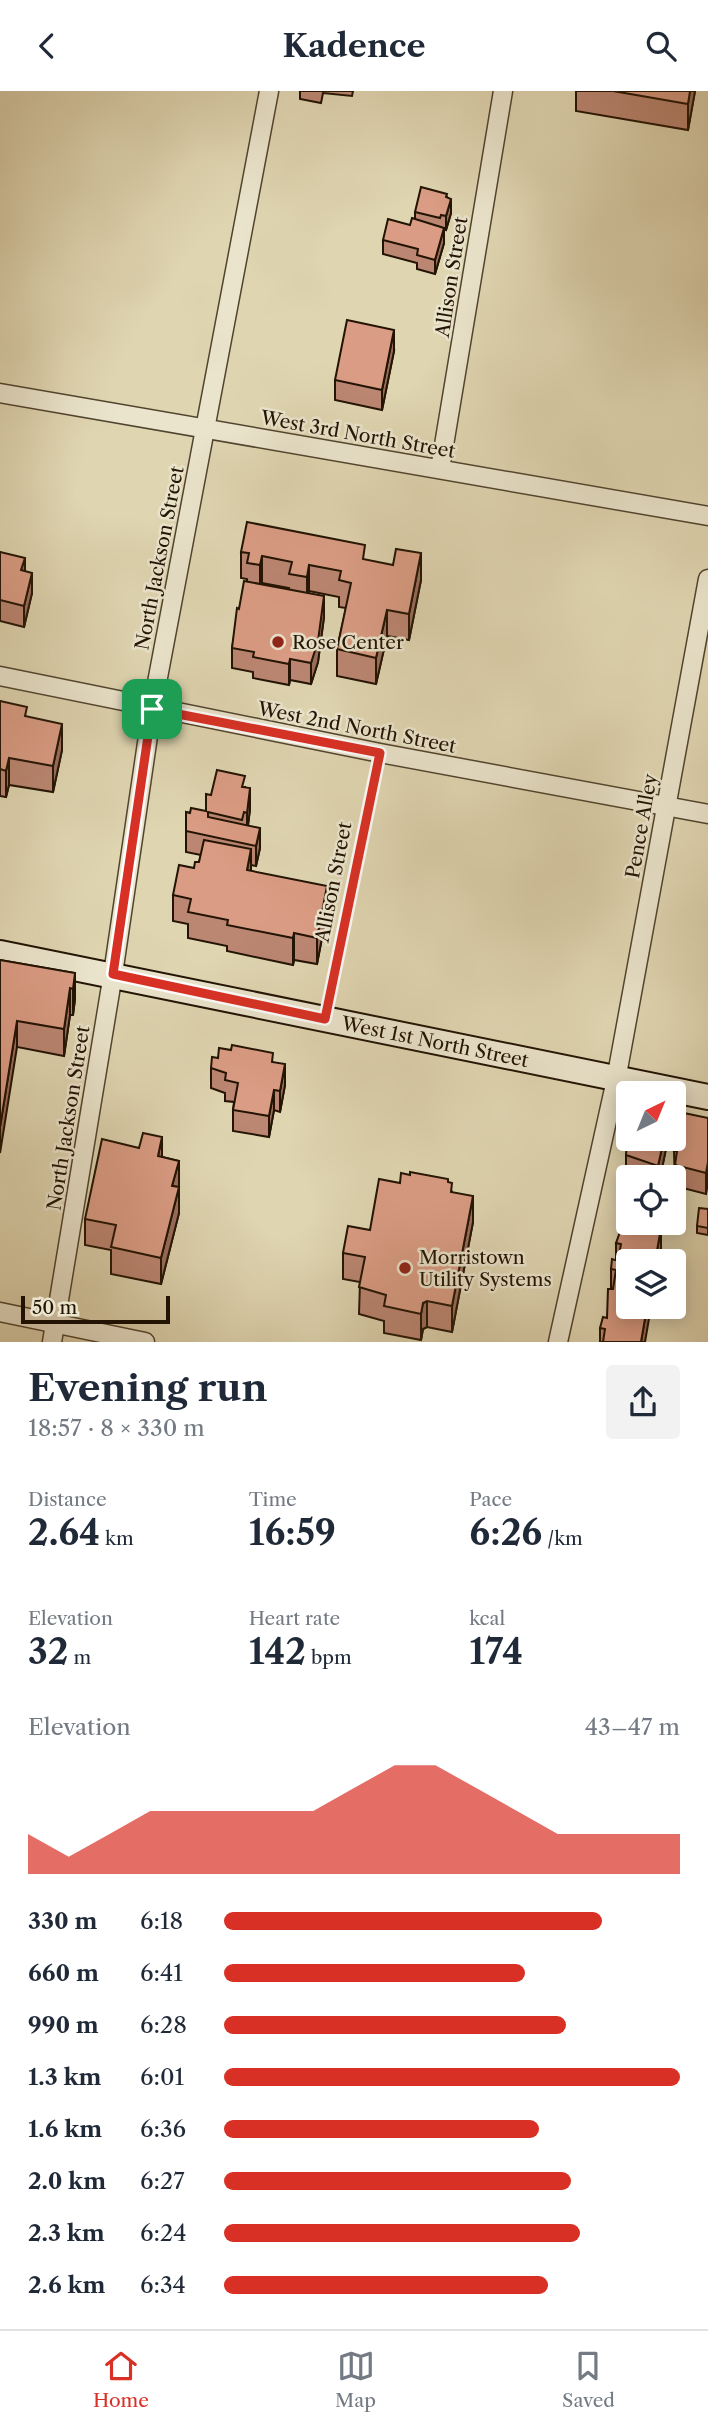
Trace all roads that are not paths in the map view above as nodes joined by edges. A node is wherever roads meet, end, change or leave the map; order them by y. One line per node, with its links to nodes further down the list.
1 (269, 91): 4 (street, North Jackson Street)
2 (503, 91): 5 (street, Allison Street)
3 (0, 393): 4 (street, West 3rd North Street)
4 (206, 428): 5 (street, West 3rd North Street); 9 (street, North Jackson Street)
5 (440, 470): 6 (street, West 3rd North Street)
6 (708, 516)
7 (708, 579): 11 (street, Pence Alley)
8 (0, 677): 9 (street, West 2nd North Street)
9 (152, 709): 10 (street, West 2nd North Street); 14 (street, North Jackson Street)
10 (380, 753): 11 (street, West 2nd North Street); 15 (lane, Allison Street)
11 (666, 806): 12 (street, West 2nd North Street); 16 (street, Pence Alley)
12 (708, 814)
13 (0, 953): 14 (main road, West 1st North Street)
14 (113, 974): 15 (main road, West 1st North Street); 19 (street, North Jackson Street)
15 (325, 1019): 16 (main road, West 1st North Street)
16 (616, 1080): 17 (main road, West 1st North Street); 21 (street, Pence Alley)
17 (708, 1097)
18 (0, 1312): 19 (street)
19 (53, 1333): 20 (street)
20 (145, 1342)
21 (558, 1342)

